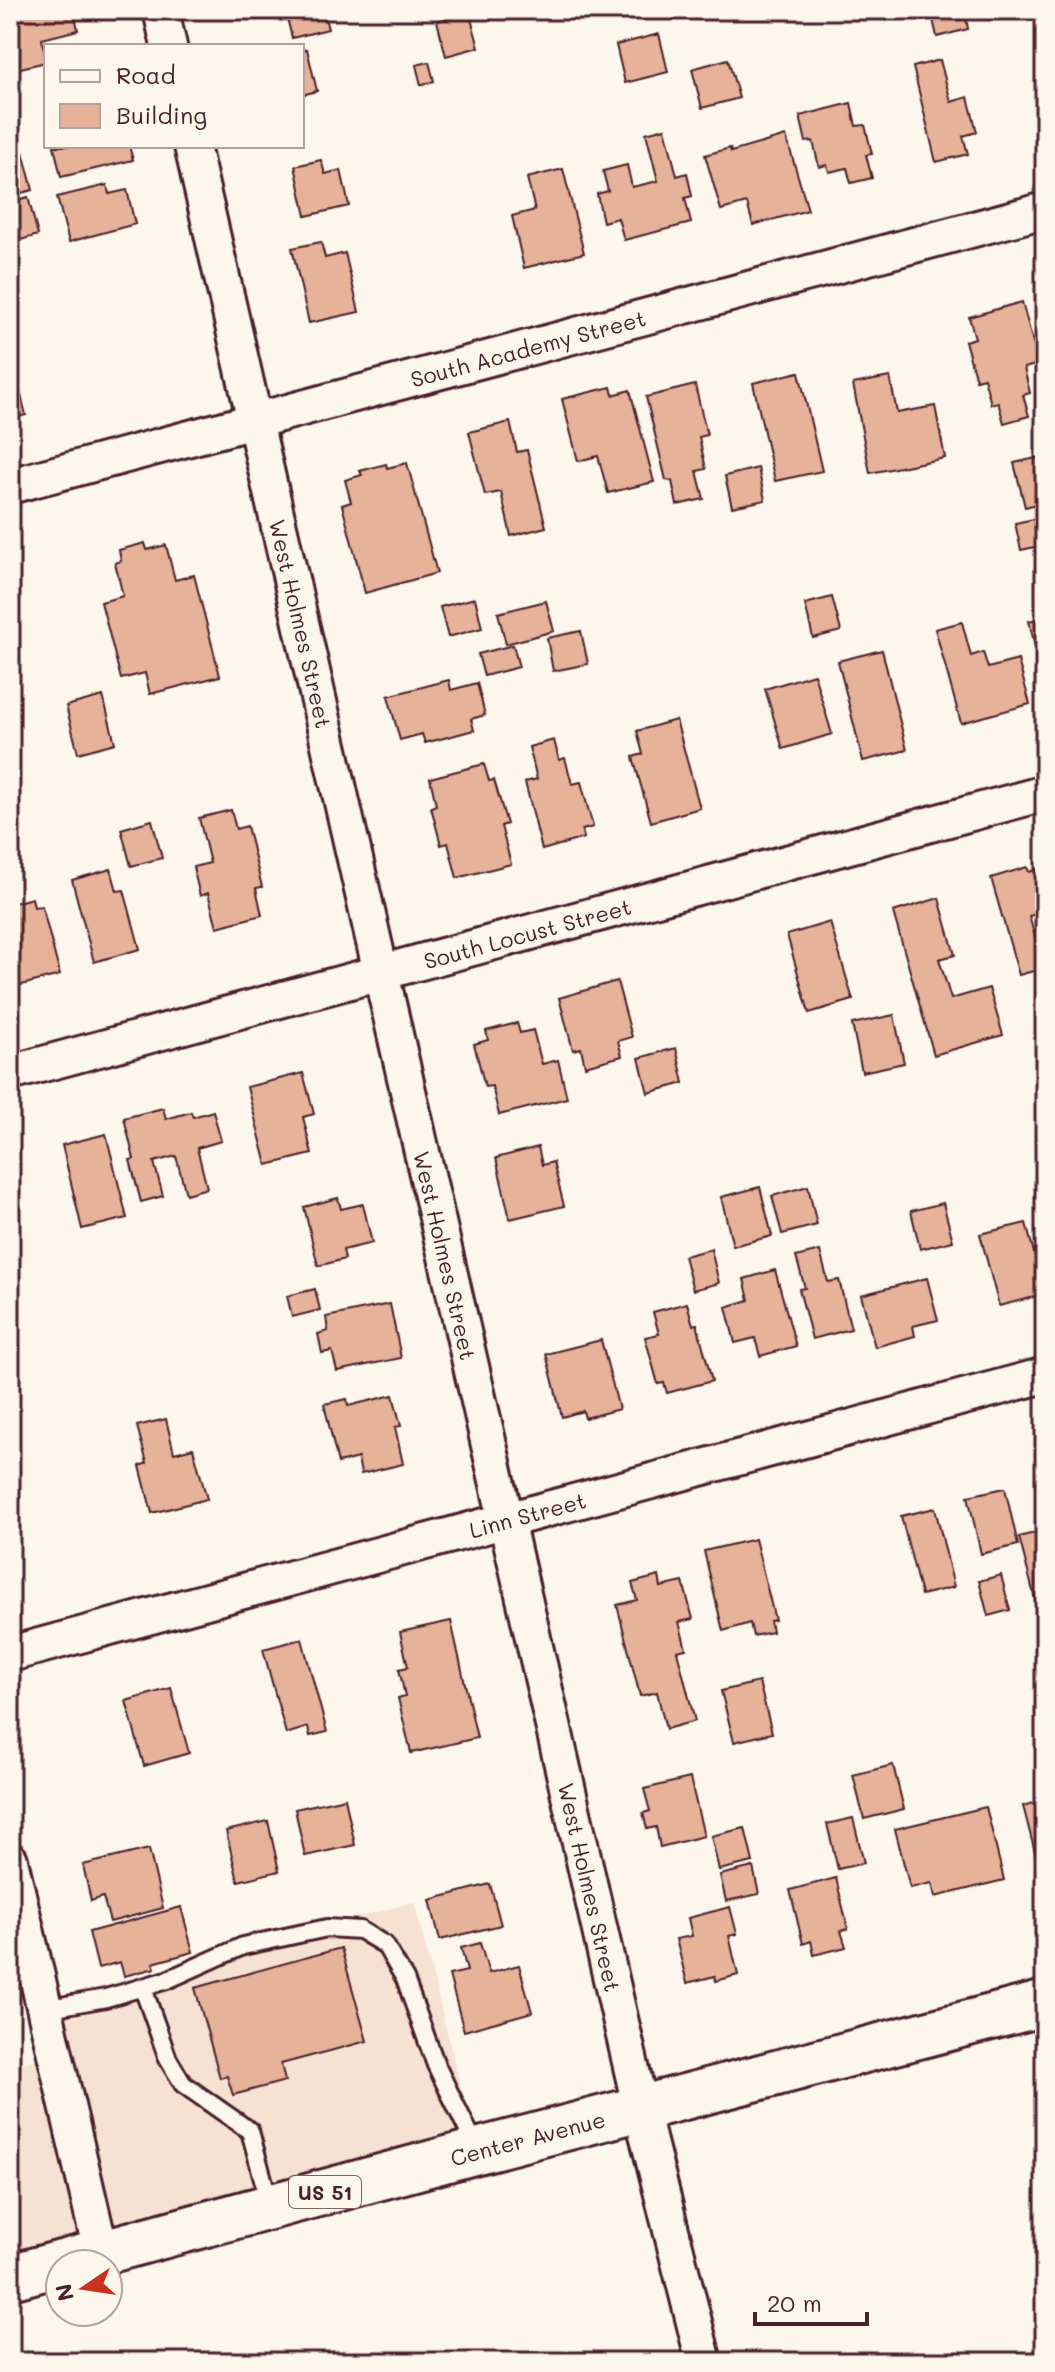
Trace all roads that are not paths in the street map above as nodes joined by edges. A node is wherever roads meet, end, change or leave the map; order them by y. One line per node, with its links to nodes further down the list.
1 (161, 10): 2 (street)
2 (169, 44)
3 (192, 148): 5 (street, West Holmes Street)
4 (1045, 210): 5 (street, South Academy Street)
5 (254, 420): 6 (street, South Academy Street); 8 (street, West Holmes Street)
6 (10, 486)
7 (1045, 793): 8 (street, South Locust Street)
8 (382, 972): 9 (street, South Locust Street); 11 (street, West Holmes Street)
9 (10, 1073)
10 (1045, 1375): 11 (street, Linn Street)
11 (506, 1520): 12 (street, Linn Street); 17 (street, West Holmes Street)
12 (10, 1654)
13 (10, 1860): 16 (street)
14 (143, 1988): 16 (lane); 18 (lane); 19 (lane)
15 (1045, 2003): 17 (main road, Center Avenue / US 51)
16 (44, 2009): 20 (street)
17 (641, 2110): 18 (main road, Center Avenue / US 51); 24 (street, West Holmes Street)
18 (477, 2151): 19 (main road, Center Avenue / US 51)
19 (270, 2206): 21 (main road, Center Avenue / US 51)
20 (100, 2248)
21 (116, 2248)
22 (44, 2268): 23 (main road, Center Avenue / US 51)
23 (10, 2277)
24 (704, 2362)

